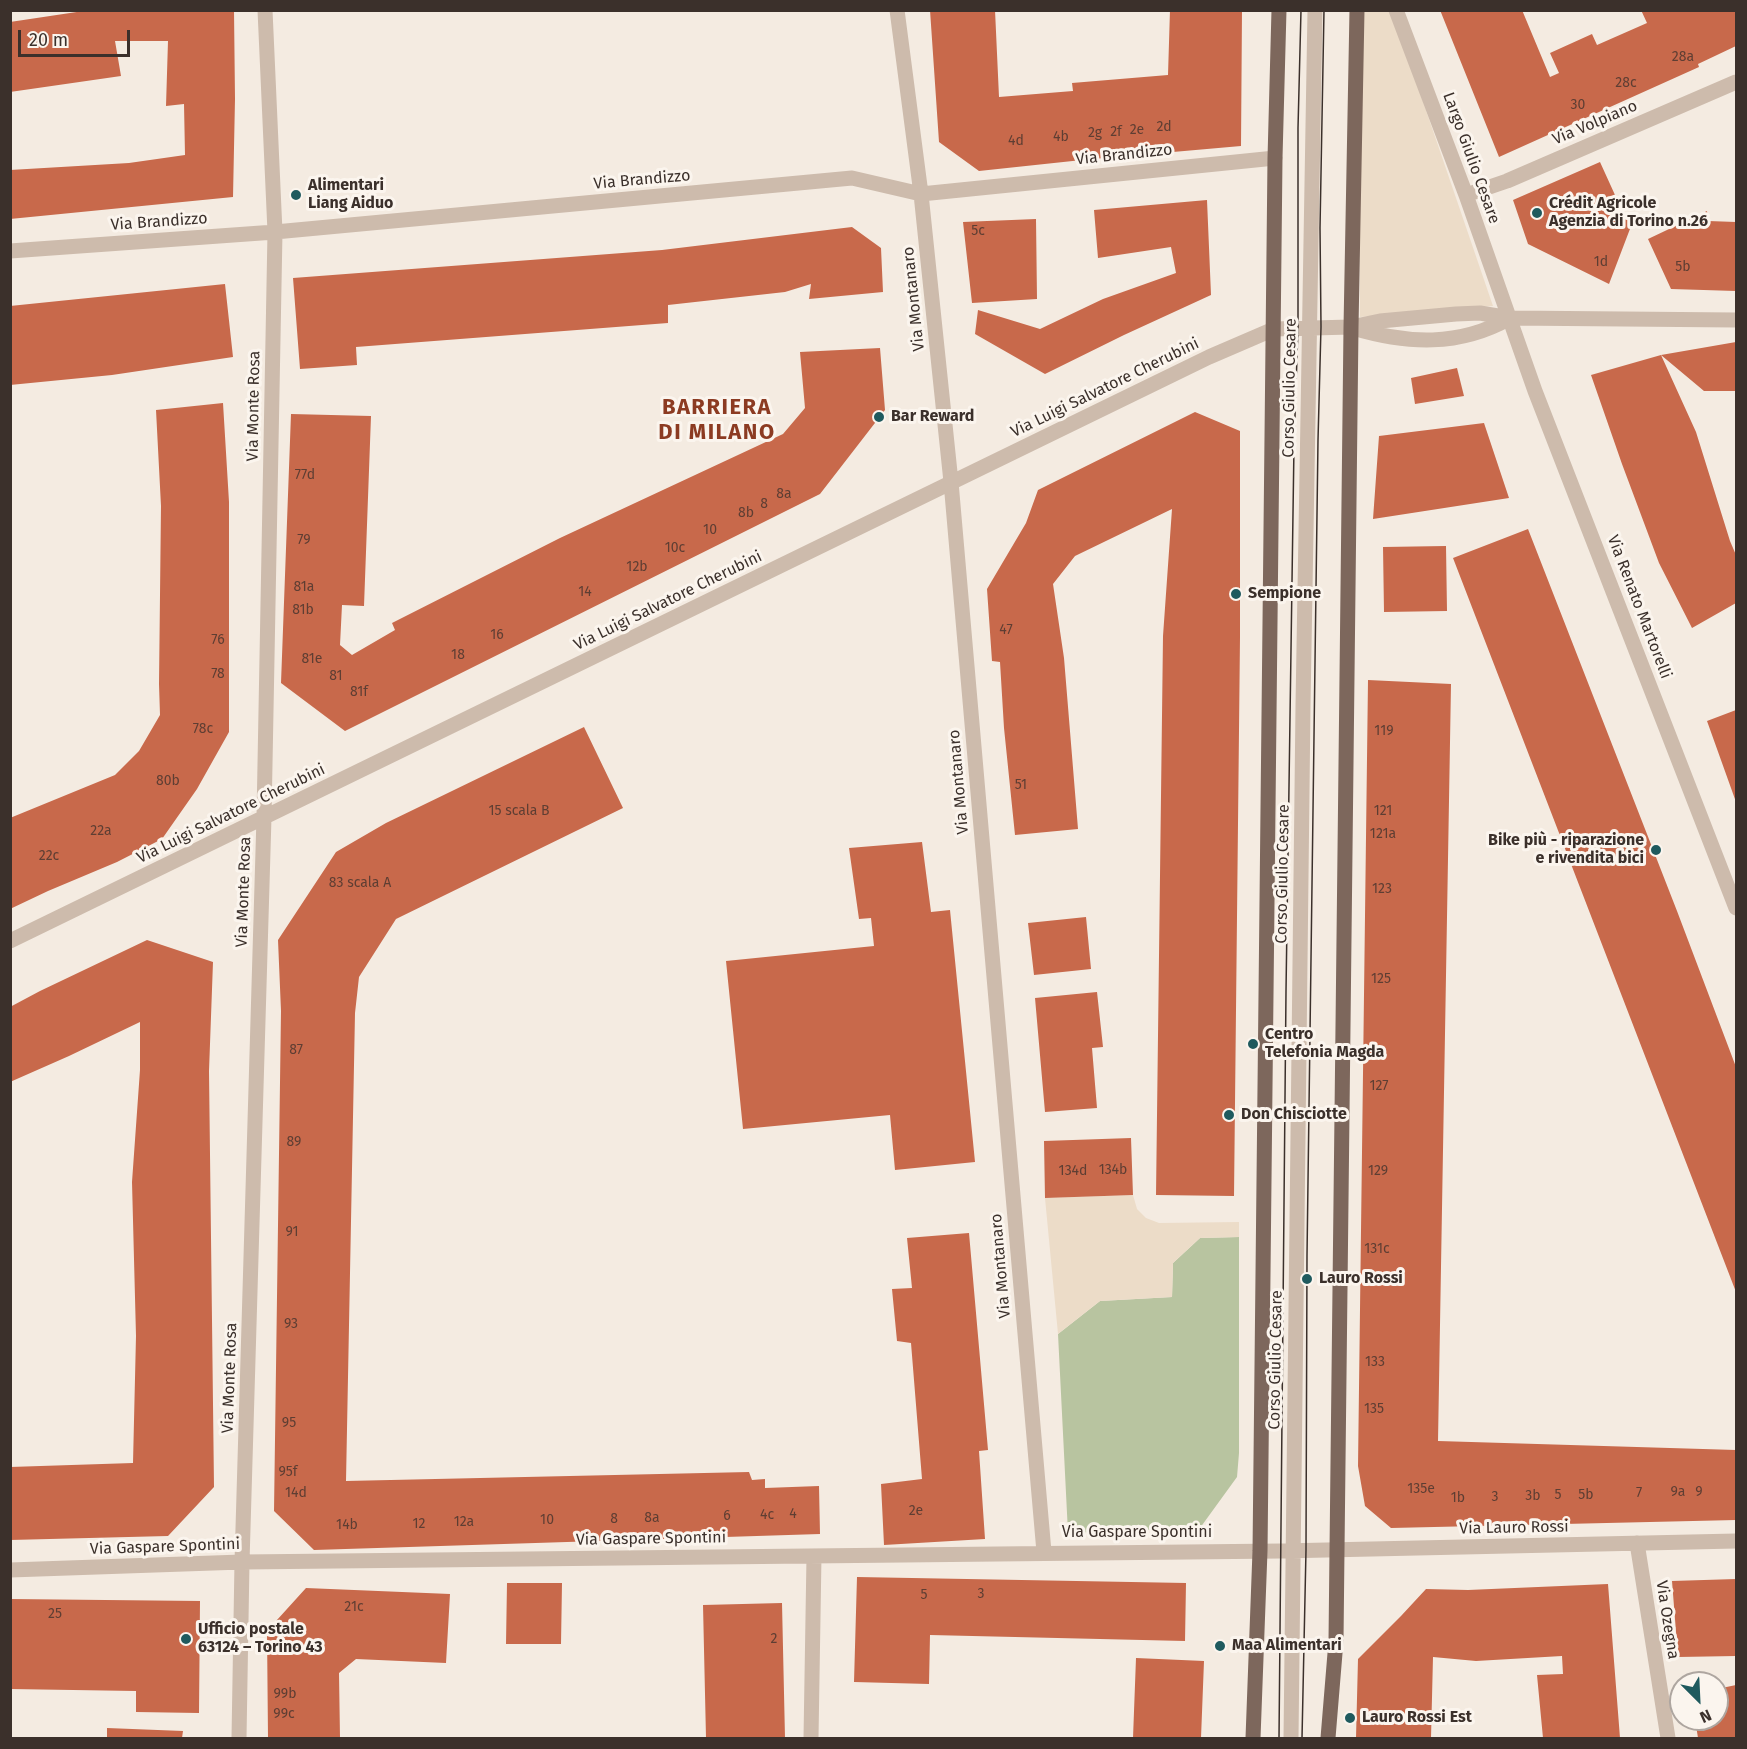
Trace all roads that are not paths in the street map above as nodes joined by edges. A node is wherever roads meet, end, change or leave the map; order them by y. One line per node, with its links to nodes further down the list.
1 (265, 10): 11 (street, Via Monte Rosa)
2 (897, 10): 9 (street, Via Montanaro)
3 (1279, 10): 8 (main road)
4 (1315, 10): 16 (street, Corso Giulio Cesare)
5 (1357, 10): 15 (main road)
6 (1396, 10): 10 (street, Largo Giulio Cesare)
7 (1737, 82): 10 (street, Via Volpiano)
8 (1275, 158): 9 (street, Via Brandizzo); 17 (main road)
9 (921, 194): 11 (street, Via Brandizzo); 18 (street, Via Montanaro)
10 (1466, 195): 13 (street, Largo Giulio Cesare)
11 (275, 232): 12 (street, Via Brandizzo); 19 (street, Via Monte Rosa)
12 (10, 251)
13 (1510, 318): 14 (street); 15 (street); 15 (street); 20 (street, Via Renato Martorelli)
14 (1737, 320)
15 (1351, 327): 16 (street, Via Luigi Salvatore Cherubini); 25 (main road)
16 (1309, 328): 17 (street, Via Luigi Salvatore Cherubini); 24 (street, Corso Giulio Cesare)
17 (1274, 329): 18 (street, Via Luigi Salvatore Cherubini); 26 (main road, Corso Giulio Cesare)
18 (951, 482): 19 (street, Via Luigi Salvatore Cherubini); 27 (street, Via Montanaro)
19 (264, 817): 21 (street, Via Luigi Salvatore Cherubini); 29 (street, Via Monte Rosa)
20 (1737, 908)
21 (10, 941)
22 (1737, 1541): 23 (street, Via Lauro Rossi)
23 (1637, 1543): 25 (street, Via Lauro Rossi); 36 (street, Via Ozegna)
24 (1293, 1550): 25 (street, Via Lauro Rossi); 26 (street, Via Gaspare Spontini); 34 (street, Corso Giulio Cesare)
25 (1337, 1550): 35 (main road)
26 (1260, 1551): 27 (street, Via Gaspare Spontini); 33 (main road, Corso Giulio Cesare)
27 (1044, 1552): 28 (street, Via Gaspare Spontini)
28 (814, 1556): 29 (street, Via Gaspare Spontini); 32 (street)
29 (242, 1562): 30 (street, Via Gaspare Spontini); 31 (street, Via Monte Rosa)
30 (10, 1570)
31 (239, 1738)
32 (811, 1738)
33 (1253, 1738)
34 (1291, 1738)
35 (1328, 1738)
36 (1668, 1738)

